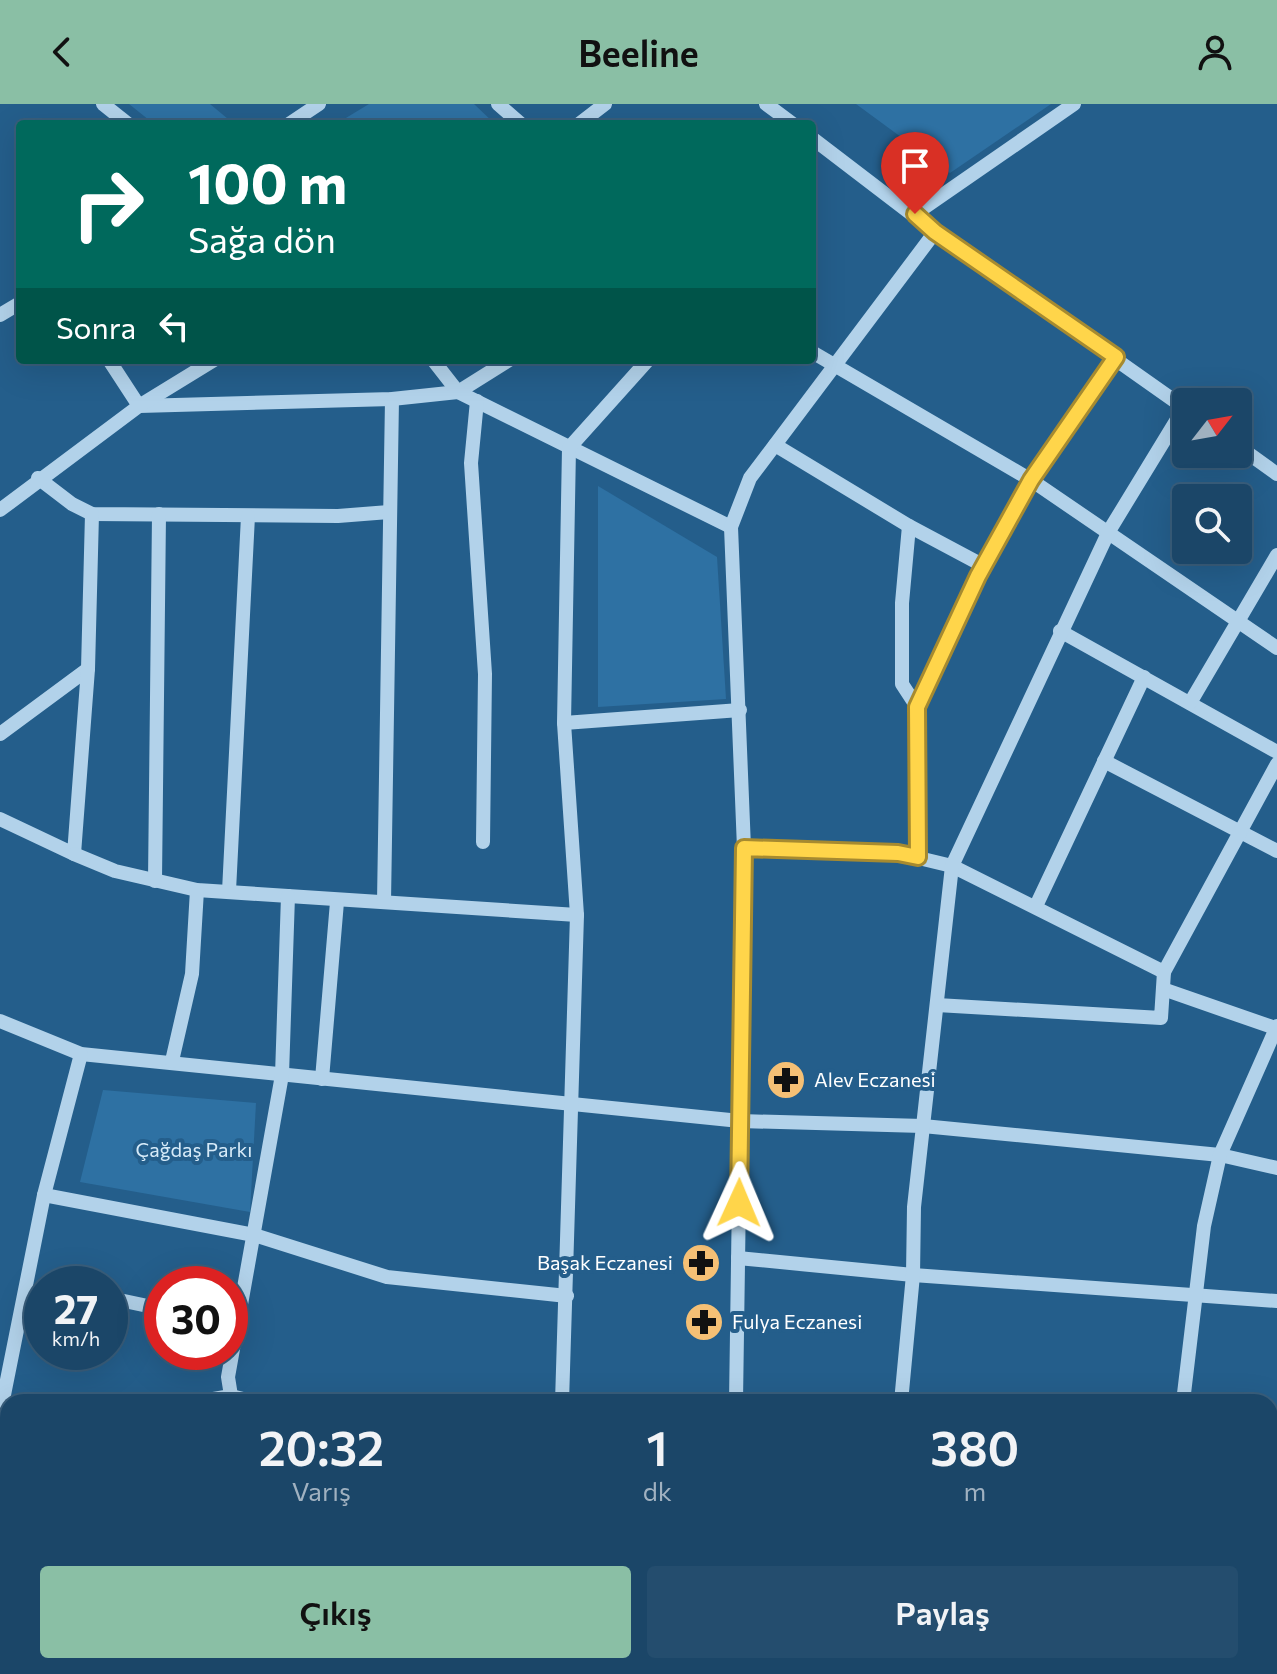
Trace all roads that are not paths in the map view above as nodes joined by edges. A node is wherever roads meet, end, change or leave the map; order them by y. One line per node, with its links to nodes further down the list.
1 (103, 104): 7 (street)
2 (319, 104): 8 (street)
3 (498, 104): 9 (street)
4 (605, 104): 10 (street)
5 (766, 104): 11 (street)
6 (1074, 104): 13 (street)
7 (123, 120)
8 (295, 120)
9 (516, 120)
10 (584, 120)
11 (788, 120)
12 (816, 141): 13 (street)
13 (915, 214): 14 (street)
14 (935, 232): 16 (street); 22 (street)
15 (816, 355): 22 (street)
16 (1116, 357): 25 (street); 34 (street)
17 (112, 364): 27 (street)
18 (207, 364): 27 (street)
19 (436, 364): 23 (street)
20 (503, 364): 23 (street)
21 (644, 364): 30 (street)
22 (835, 368): 29 (street); 34 (street)
23 (458, 392): 24 (street); 26 (street)
24 (392, 399): 27 (street); 36 (street)
25 (1172, 399)
26 (477, 401): 30 (street); 60 (street)
27 (139, 406): 33 (street)
28 (1172, 430): 42 (street)
29 (775, 445): 40 (street); 41 (street)
30 (569, 448): 41 (street); 53 (street)
31 (1252, 456): 32 (street)
32 (1277, 474)
33 (38, 478): 35 (street); 37 (street)
34 (1031, 480): 42 (street); 44 (street)
35 (0, 510)
36 (389, 512): 39 (street); 71 (street)
37 (92, 514): 38 (street); 48 (street)
38 (159, 514): 39 (street); 66 (street)
39 (248, 516): 68 (street)
40 (909, 526): 44 (street); 51 (street)
41 (731, 527): 52 (street)
42 (1109, 531): 45 (street); 46 (street)
43 (1277, 555): 45 (street)
44 (984, 566): 51 (street)
45 (1236, 621): 47 (street); 50 (street)
46 (1060, 631): 49 (street); 65 (street)
47 (1277, 648)
48 (88, 669): 54 (street); 63 (street)
49 (1144, 677): 50 (street); 56 (street)
50 (1190, 703): 55 (street)
51 (917, 707): 64 (street)
52 (740, 710): 53 (street); 61 (street)
53 (564, 723): 73 (street)
54 (0, 734)
55 (1277, 752)
56 (1104, 761): 59 (street); 72 (street)
57 (1277, 764): 59 (street)
58 (0, 819): 63 (street)
59 (1241, 831): 62 (street); 74 (street)
60 (483, 842)
61 (744, 848): 64 (street); 84 (street)
62 (1277, 851)
63 (74, 854): 66 (street)
64 (918, 857): 65 (street)
65 (952, 866): 72 (street); 76 (street)
66 (155, 881): 67 (street)
67 (197, 890): 68 (street); 80 (street)
68 (229, 891): 69 (street)
69 (288, 896): 70 (street); 81 (street)
70 (337, 902): 71 (street); 82 (street)
71 (384, 902): 73 (street)
72 (1036, 906): 74 (street)
73 (577, 915): 83 (street)
74 (1164, 972): 75 (street)
75 (1163, 989): 76 (street); 78 (street)
76 (937, 1005): 85 (street)
77 (0, 1021): 79 (street)
78 (1276, 1027): 86 (street)
79 (81, 1054): 80 (street); 88 (street)
80 (172, 1061): 81 (street)
81 (282, 1075): 82 (street); 89 (street)
82 (322, 1079): 83 (street)
83 (568, 1103): 84 (street); 96 (street)
84 (740, 1121): 85 (street); 90 (street)
85 (923, 1126): 86 (street); 93 (street)
86 (1220, 1155): 87 (street); 95 (street)
87 (1277, 1168)
88 (44, 1195): 89 (street); 91 (street)
89 (254, 1235): 92 (street); 96 (street)
90 (738, 1258): 93 (street); 102 (street)
91 (30, 1266)
92 (247, 1266)
93 (913, 1275): 95 (street); 103 (street)
94 (24, 1295): 99 (street)
95 (1194, 1295): 97 (street); 104 (street)
96 (567, 1296): 101 (street)
97 (1277, 1301)
98 (229, 1370): 100 (street)
99 (4, 1394)
100 (231, 1394)
101 (562, 1394)
102 (736, 1394)
103 (902, 1394)
104 (1184, 1394)

